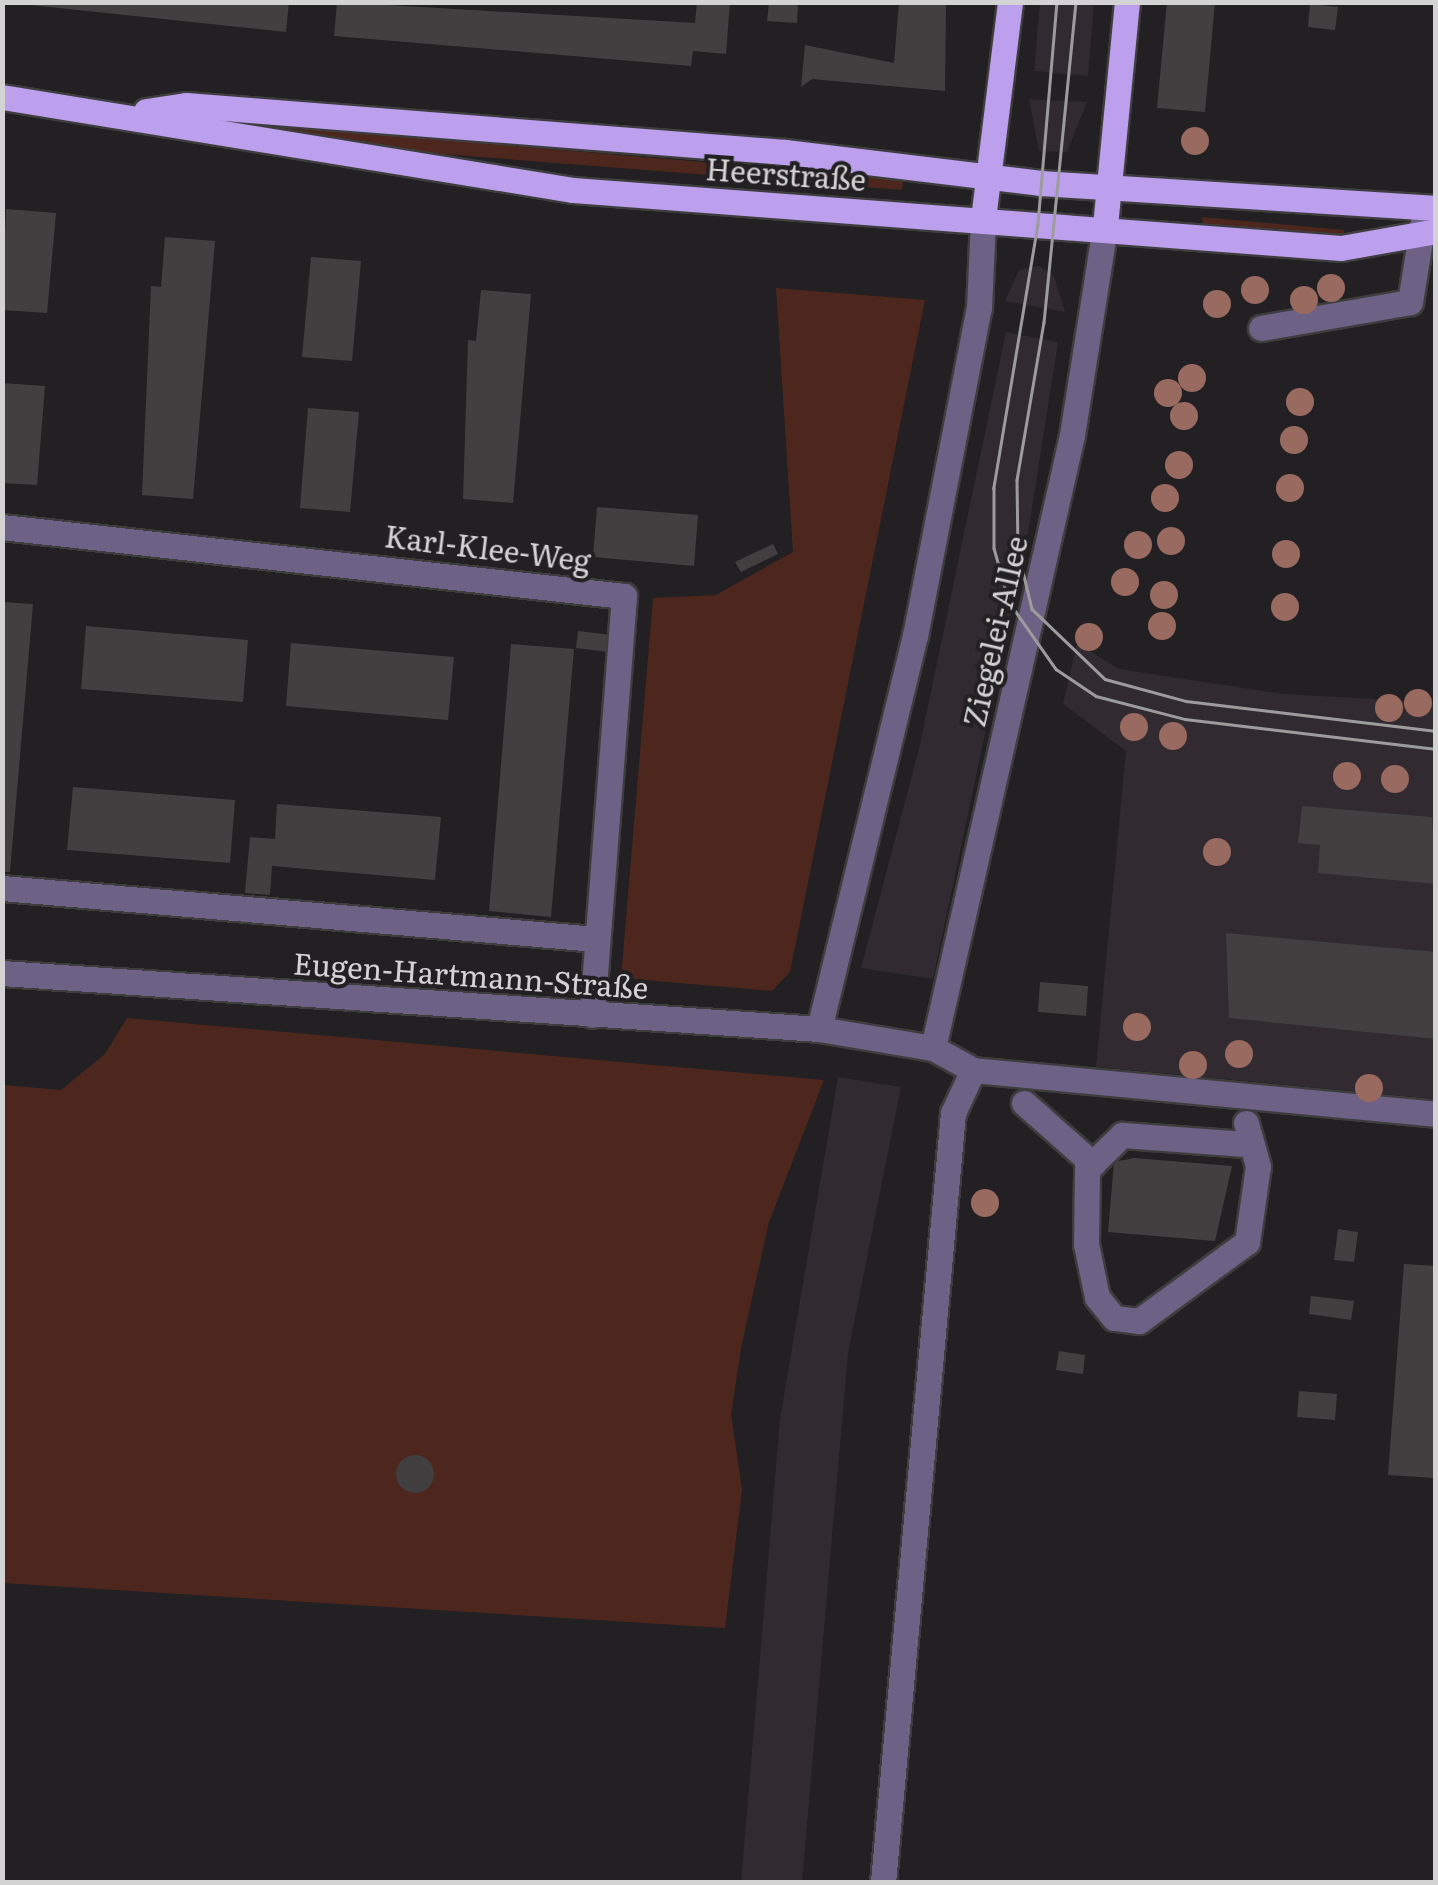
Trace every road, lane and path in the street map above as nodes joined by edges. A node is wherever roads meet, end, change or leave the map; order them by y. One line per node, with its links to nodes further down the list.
1 (1010, 2): 5 (main road)
2 (1126, 2): 6 (main road)
3 (2, 96): 4 (main road, Heerstraße)
4 (136, 113): 5 (main road, Heerstraße); 7 (main road, Heerstraße)
5 (988, 178): 6 (main road, Heerstraße); 7 (main road)
6 (1106, 186): 8 (main road, Heerstraße); 9 (main road)
7 (983, 219): 9 (main road, Heerstraße); 16 (street)
8 (1430, 220): 9 (main road, Heerstraße); 10 (street)
9 (1105, 226): 17 (street, Ziegelei-Allee)
10 (1262, 328)
11 (2, 528): 13 (street, Karl-Klee-Weg)
12 (2, 888): 13 (street)
13 (596, 939): 15 (street, Karl-Klee-Weg)
14 (2, 973): 15 (street, Eugen-Hartmann-Straße)
15 (592, 1015): 16 (street, Eugen-Hartmann-Straße)
16 (820, 1030): 17 (street, Eugen-Hartmann-Straße)
17 (933, 1048): 18 (street, Eugen-Hartmann-Straße)
18 (973, 1070): 20 (street); 22 (street)
19 (1024, 1102): 21 (street)
20 (1436, 1114)
21 (1093, 1164): 21 (street)
22 (884, 1882)

